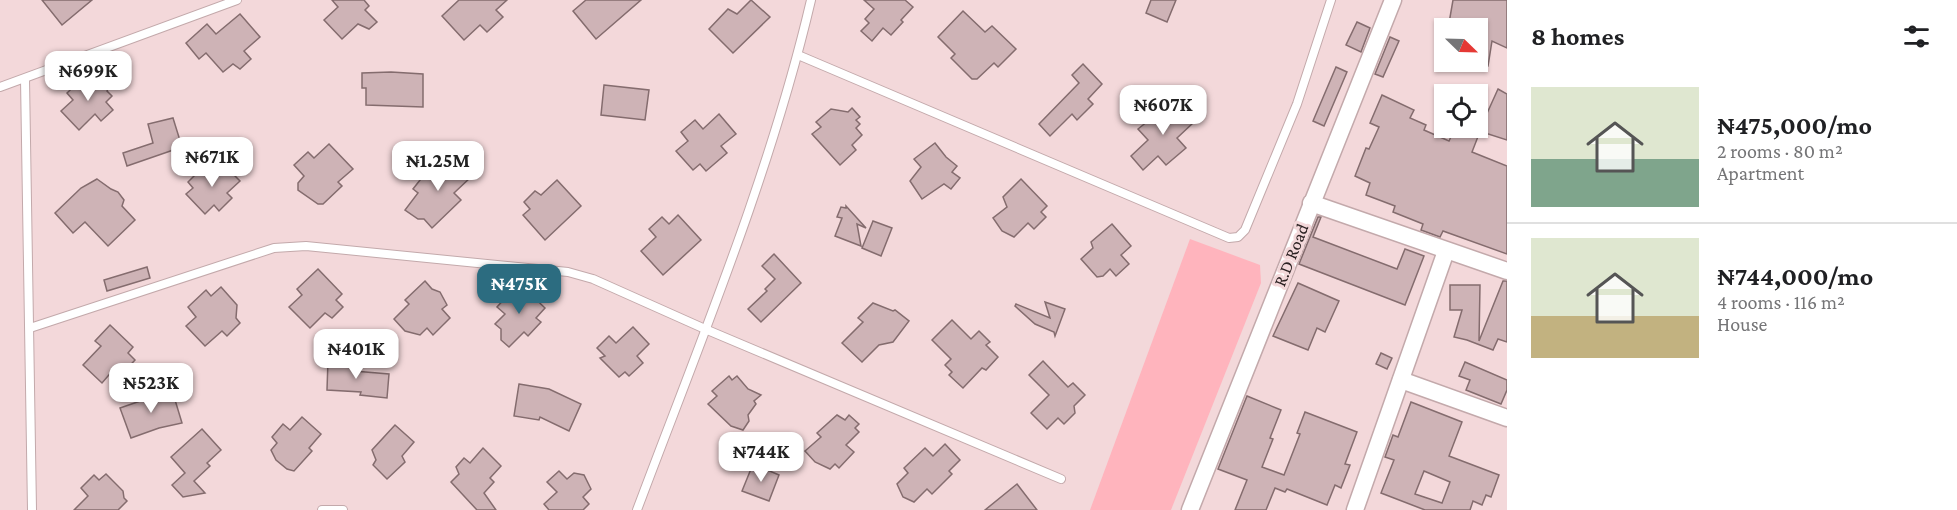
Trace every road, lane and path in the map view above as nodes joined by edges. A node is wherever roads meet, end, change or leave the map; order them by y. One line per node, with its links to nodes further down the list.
1 (237, 0): 6 (lane)
2 (811, 0): 5 (lane)
3 (1331, 0): 5 (lane)
4 (1393, 0): 8 (street, R.D Road)
5 (798, 55): 12 (lane)
6 (26, 78): 7 (lane); 11 (lane)
7 (0, 87)
8 (1311, 204): 9 (street); 20 (street, R.D Road)
9 (1446, 251): 10 (street); 13 (street)
10 (1507, 271)
11 (30, 328): 12 (lane); 16 (lane)
12 (705, 329): 15 (lane); 19 (lane)
13 (1401, 380): 14 (street); 21 (street)
14 (1507, 418)
15 (1061, 479)
16 (32, 510)
17 (322, 510): 18 (lane)
18 (343, 510)
19 (637, 510)
20 (1190, 510)
21 (1354, 510)

